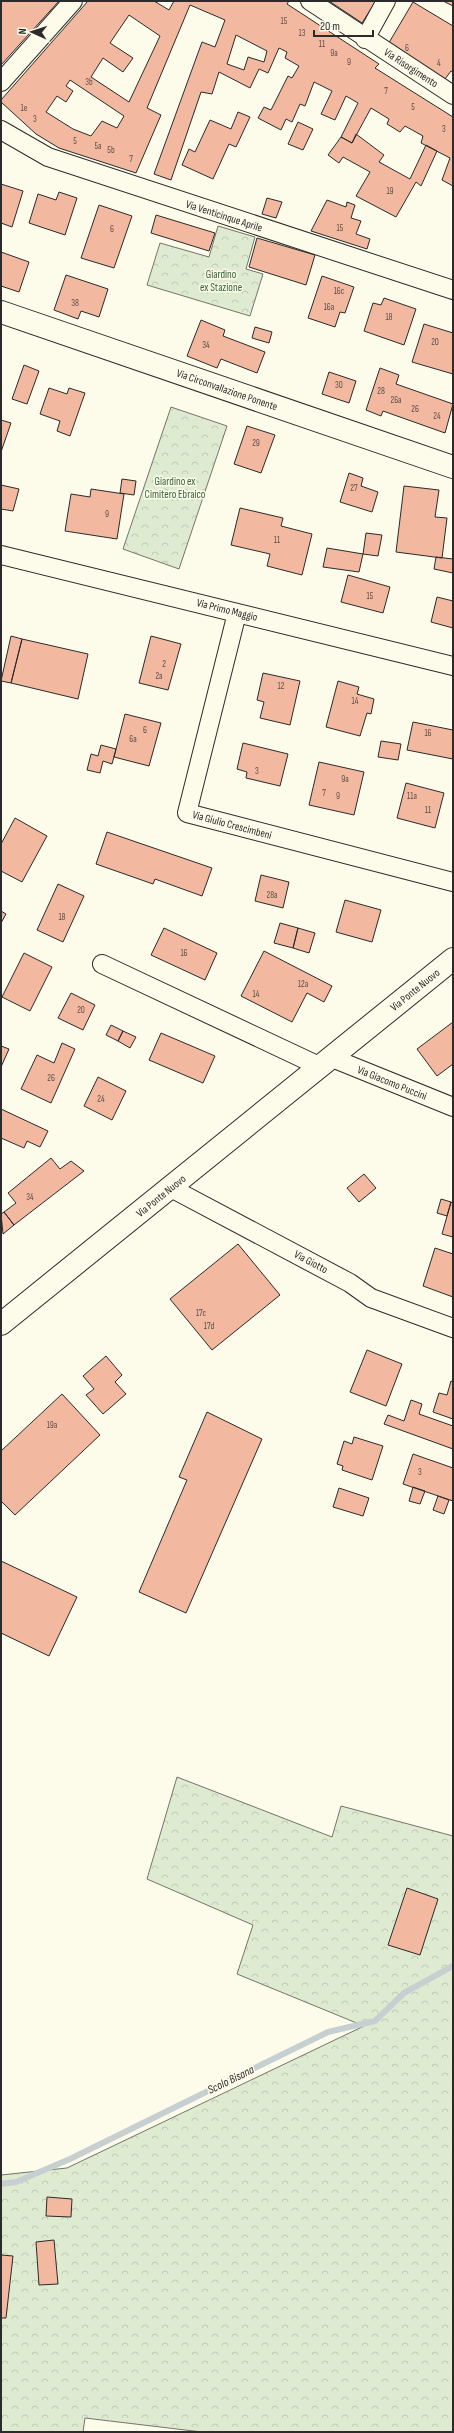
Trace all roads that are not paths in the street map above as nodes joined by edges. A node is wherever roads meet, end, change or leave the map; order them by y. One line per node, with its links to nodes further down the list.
1 (73, 1): 5 (street)
2 (310, 1): 4 (street, Via Risorgimento)
3 (386, 1): 4 (street)
4 (365, 39): 6 (street, Via Risorgimento)
5 (1, 82)
6 (453, 95)
7 (1, 130): 8 (street, Via Venticinque Aprile)
8 (453, 290)
9 (1, 312): 10 (main road, Via Circonvallazione Ponente)
10 (453, 467)
11 (1, 555): 12 (street, Via Primo Maggio)
12 (237, 612): 13 (street, Via Primo Maggio); 14 (street, Via Giulio Crescimbeni)
13 (453, 666)
14 (453, 882)
15 (453, 959): 17 (main road, Via Ponte Nuovo)
16 (102, 964): 17 (street)
17 (326, 1062): 18 (street, Via Giacomo Puccini); 19 (main road, Via Ponte Nuovo)
18 (453, 1107)
19 (171, 1188): 20 (main road, Via Ponte Nuovo); 21 (street, Via Giotto)
20 (1, 1324)
21 (453, 1328)

